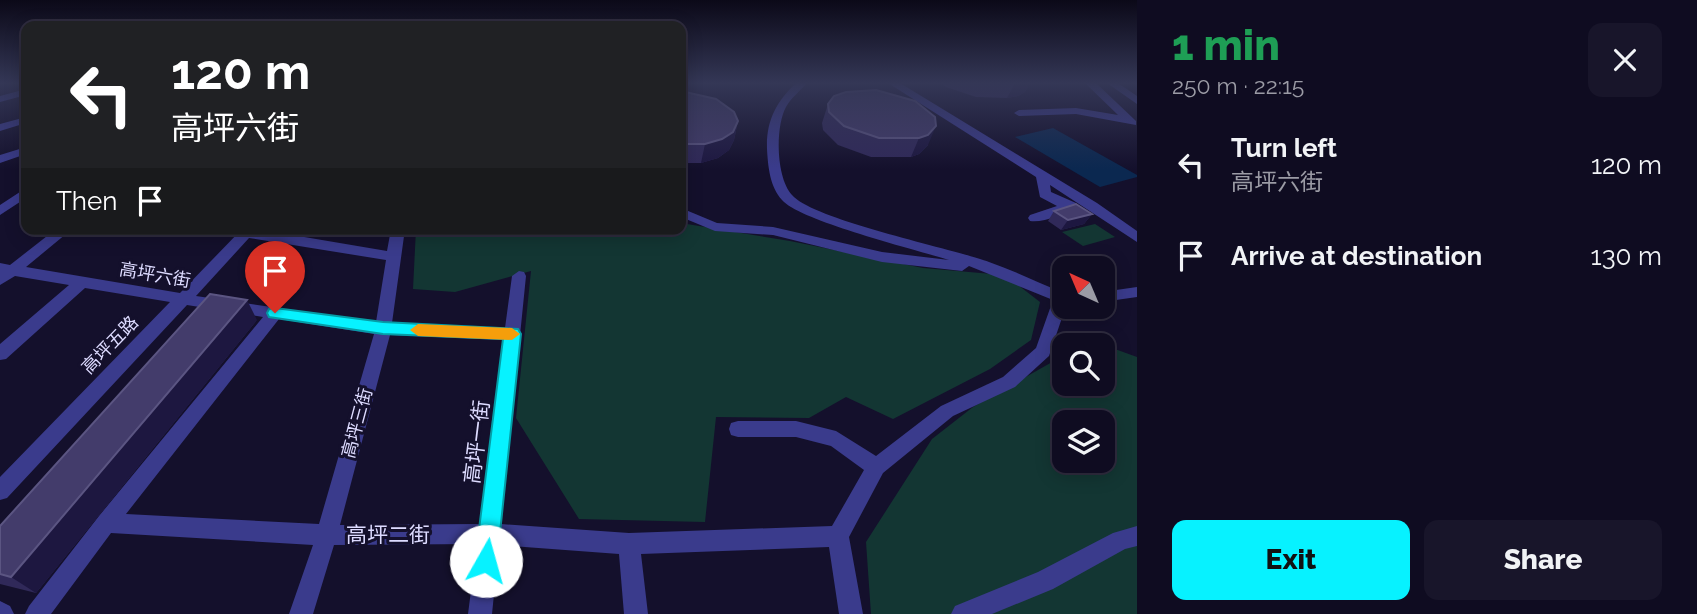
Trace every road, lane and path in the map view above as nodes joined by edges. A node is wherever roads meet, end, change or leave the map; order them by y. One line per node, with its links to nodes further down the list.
1 (778, 112): 24 (street)
2 (938, 112): 13 (street)
3 (1038, 112): 6 (street)
4 (1098, 112): 8 (street)
5 (1120, 112): 8 (street)
6 (1020, 113)
7 (21, 122): 9 (street)
8 (1134, 125)
9 (0, 128)
10 (21, 152): 11 (street)
11 (0, 159)
12 (21, 196): 14 (street)
13 (1075, 204): 16 (street); 17 (street); 22 (street)
14 (0, 211)
15 (686, 214): 24 (street)
16 (1035, 218)
17 (1111, 231)
18 (57, 235): 25 (street)
19 (244, 235): 31 (street, 高坪五路)
20 (270, 235): 23 (street)
21 (397, 235): 23 (street, 高坪三街)
22 (1137, 238)
23 (394, 257): 34 (street, 高坪三街)
24 (992, 269): 29 (street)
25 (4, 273): 27 (street, 高坪六街)
26 (519, 276): 35 (street, 高坪一街)
27 (83, 281): 31 (street, 高坪六街); 36 (street)
28 (1137, 292): 30 (street)
29 (1052, 294)
30 (1115, 295)
31 (182, 299): 32 (street, 高坪六街); 39 (street, 高坪五路)
32 (275, 313): 34 (street, 高坪六街); 40 (street)
33 (1055, 319): 38 (street)
34 (383, 328): 35 (street, 高坪六街); 42 (street, 高坪三街)
35 (512, 334): 41 (street, 高坪一街)
36 (0, 354)
37 (738, 429): 38 (street)
38 (876, 467): 43 (street)
39 (0, 491)
40 (106, 523): 42 (street, 高坪二街); 46 (street)
41 (489, 534): 42 (street, 高坪二街); 45 (street, 高坪二街); 48 (street, 高坪一街)
42 (327, 535): 47 (street, 高坪三街)
43 (838, 536): 45 (street, 高坪二街); 50 (street)
44 (1137, 537): 51 (street)
45 (629, 544): 49 (street)
46 (37, 614)
47 (301, 614)
48 (480, 614)
49 (636, 614)
50 (851, 614)
51 (963, 614)

